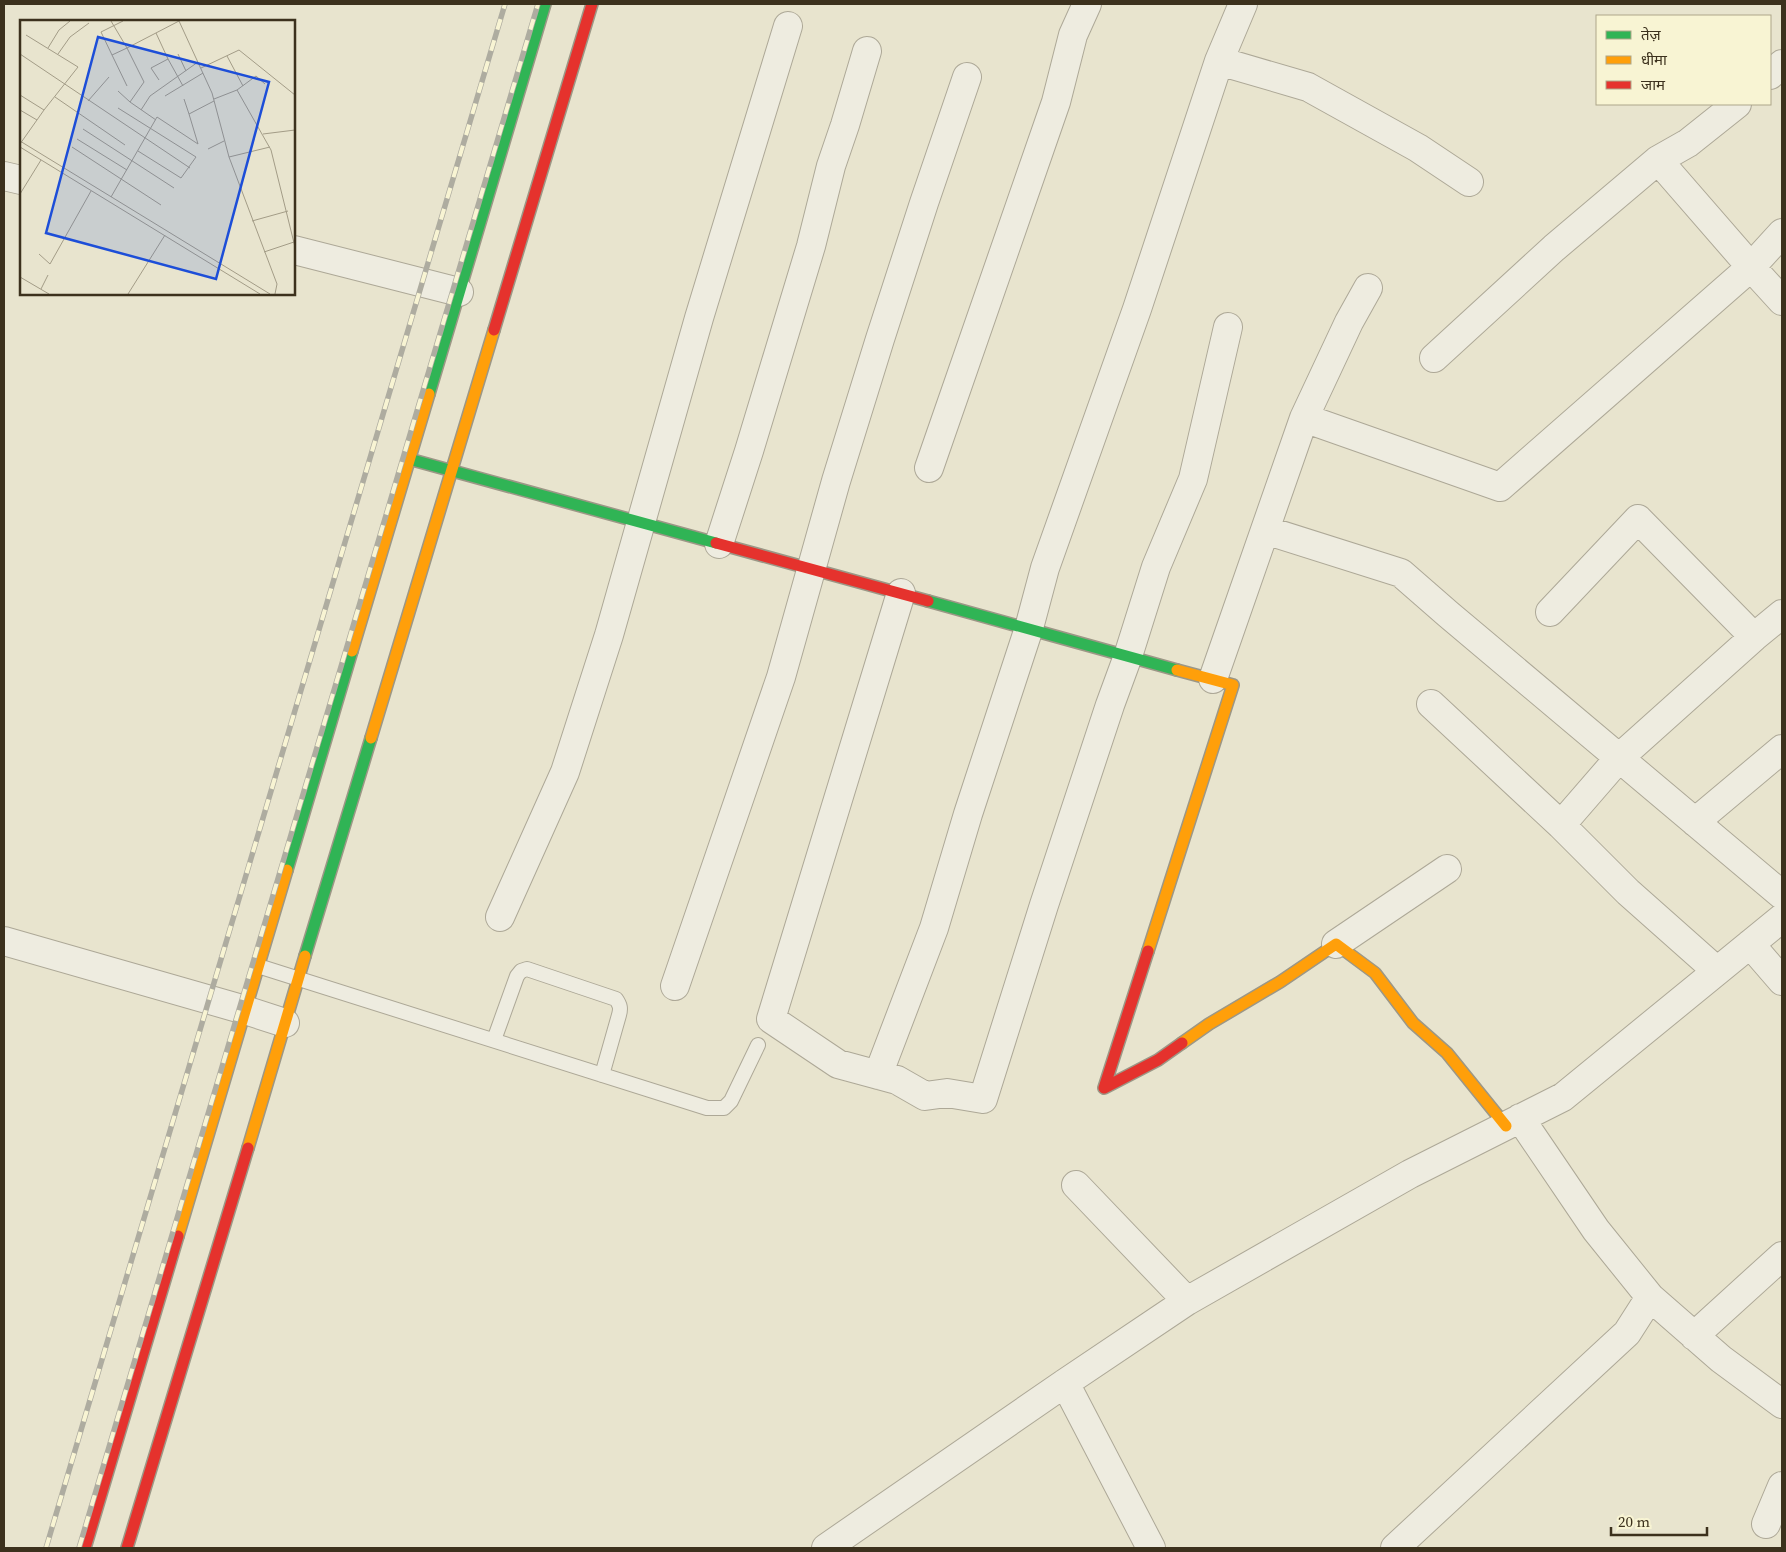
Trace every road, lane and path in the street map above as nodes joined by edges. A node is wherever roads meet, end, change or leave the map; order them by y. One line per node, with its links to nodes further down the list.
1 (545, 4): 20 (main road)
2 (592, 4): 27 (main road)
3 (1087, 4): 26 (street)
4 (1243, 4): 7 (street)
5 (788, 26): 28 (street)
6 (867, 51): 30 (street)
7 (1219, 61): 15 (street); 35 (street)
8 (1782, 64): 9 (street)
9 (1771, 74)
10 (968, 77): 31 (street)
11 (1736, 105): 12 (street)
12 (1658, 160): 18 (street); 23 (street)
13 (4, 176): 14 (street)
14 (20, 180)
15 (1469, 182)
16 (1782, 233): 18 (street)
17 (295, 250): 20 (street)
18 (1751, 267): 21 (street); 24 (street)
19 (1368, 288): 24 (street)
20 (459, 292): 25 (main road)
21 (1782, 301)
22 (1228, 327): 37 (street)
23 (1434, 358)
24 (1304, 418): 29 (street)
25 (410, 460): 27 (main road); 51 (main road)
26 (928, 468)
27 (452, 470): 28 (main road); 53 (main road)
28 (641, 522): 30 (main road); 46 (street)
29 (1265, 530): 38 (street); 41 (street)
30 (719, 544): 31 (main road)
31 (812, 569): 32 (main road); 55 (street)
32 (901, 593): 35 (main road); 61 (street)
33 (1550, 612): 36 (street)
34 (1782, 614): 36 (street)
35 (1029, 628): 37 (main road); 61 (street)
36 (1754, 638): 41 (street)
37 (1128, 656): 38 (main road); 61 (street)
38 (1212, 679): 49 (main road)
39 (1431, 704): 43 (street)
40 (1782, 748): 42 (street)
41 (1619, 758): 42 (street); 43 (street)
42 (1695, 822): 45 (street)
43 (1561, 825): 52 (street)
44 (1447, 869): 49 (street)
45 (1782, 895)
46 (500, 917)
47 (1782, 918): 50 (street)
48 (4, 940): 56 (street)
49 (1336, 944): 62 (main road)
50 (1750, 944): 52 (street); 54 (street)
51 (258, 966): 53 (lane); 56 (main road)
52 (1717, 971): 62 (street)
53 (298, 979): 57 (main road); 58 (lane)
54 (1782, 981)
55 (675, 986)
56 (245, 1010): 57 (street); 72 (main road)
57 (285, 1023): 73 (main road)
58 (494, 1040): 60 (lane); 60 (lane)
59 (758, 1045): 60 (lane)
60 (602, 1075)
61 (878, 1075)
62 (1513, 1122): 65 (street); 66 (street)
63 (1076, 1185): 66 (street)
64 (1782, 1256): 67 (street)
65 (1650, 1296): 67 (street); 76 (street)
66 (1187, 1301): 68 (street)
67 (1694, 1336): 69 (street)
68 (1064, 1383): 74 (street); 75 (street)
69 (1782, 1404)
70 (1782, 1486): 71 (street)
71 (1766, 1524)
72 (85, 1548)
73 (127, 1548)
74 (826, 1548)
75 (1151, 1548)
76 (1395, 1548)

